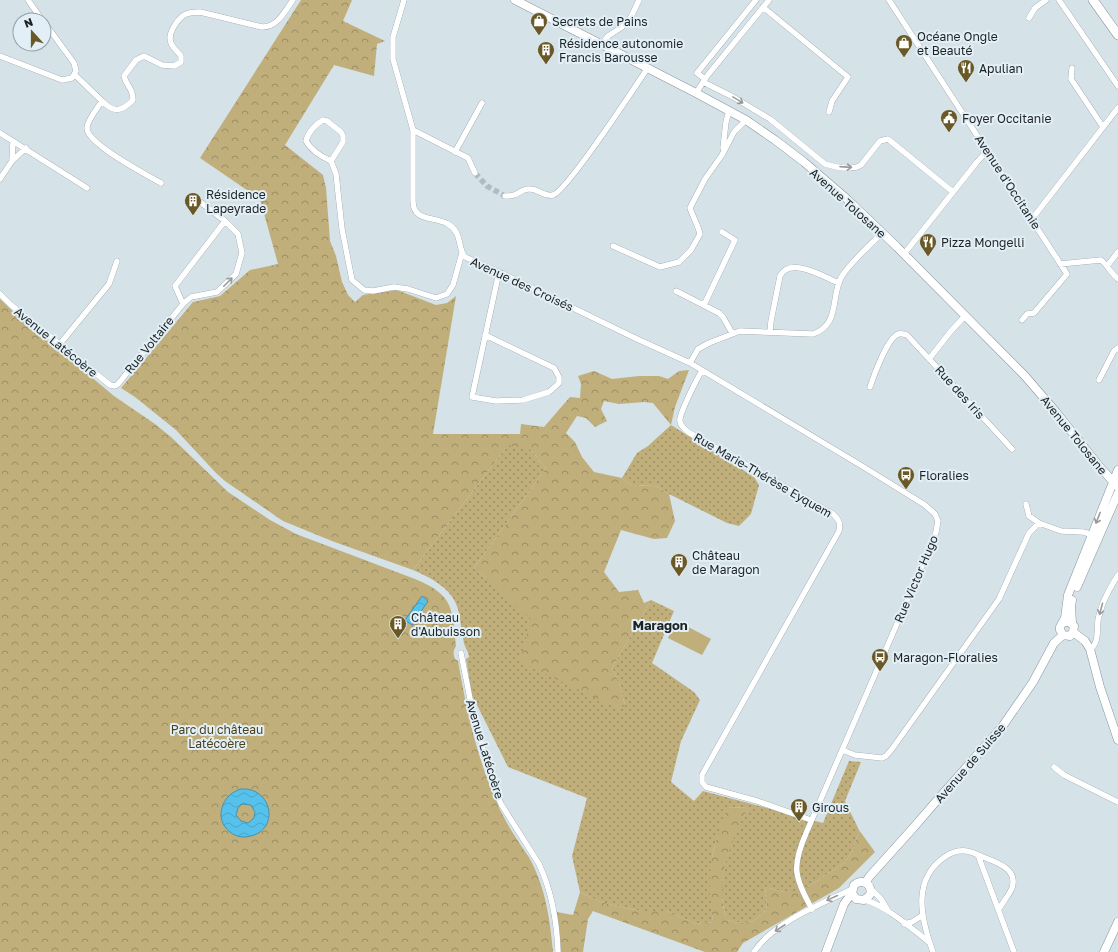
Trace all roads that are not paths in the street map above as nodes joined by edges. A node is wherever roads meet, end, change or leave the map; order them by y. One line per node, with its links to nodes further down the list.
1 (28, 0): 14 (street)
2 (293, 0): 26 (street)
3 (404, 0): 33 (street, Avenue des Croisés)
4 (515, 0): 12 (street, Avenue Tolosane)
5 (639, 0): 18 (street)
6 (756, 0): 23 (street)
7 (769, 0): 13 (street)
8 (889, 0): 37 (street, Avenue d'Occitanie)
9 (1046, 0): 15 (street)
10 (1059, 0): 24 (street)
11 (1093, 0): 17 (main road)
12 (528, 3): 18 (street, Avenue Tolosane)
13 (763, 7): 23 (street); 30 (street)
14 (37, 12)
15 (1029, 18)
16 (52, 33): 22 (street)
17 (1118, 35)
18 (602, 44): 21 (street, Avenue Tolosane)
19 (0, 56): 22 (street)
20 (1072, 68): 32 (street)
21 (647, 69): 25 (street, Avenue Tolosane); 47 (street)
22 (75, 75): 26 (street)
23 (704, 80): 25 (street); 46 (street, one-way to 46)
24 (1118, 86)
25 (696, 93): 29 (street, Avenue Tolosane)
26 (102, 101): 44 (street)
27 (482, 103): 38 (street)
28 (1118, 108): 32 (street)
29 (729, 111): 31 (street, Avenue Tolosane); 39 (street)
30 (829, 112)
31 (746, 120): 39 (street); 52 (street, Avenue Tolosane)
32 (1103, 127): 49 (street)
33 (413, 130): 38 (street); 55 (street, Avenue des Croisés)
34 (0, 133): 35 (street)
35 (13, 141): 36 (street); 40 (street)
36 (26, 148): 40 (street); 45 (street)
37 (987, 151): 46 (street); 49 (street, Avenue d'Occitanie)
38 (455, 152): 42 (street)
39 (722, 155): 53 (street)
40 (12, 161): 43 (street)
41 (331, 161): 41 (street); 55 (street)
42 (475, 173)
43 (0, 179)
44 (161, 183)
45 (87, 188)
46 (953, 192): 56 (street)
47 (505, 196)
48 (195, 198): 50 (street, Rue Voltaire)
49 (1032, 219): 58 (street, Avenue d'Occitanie)
50 (225, 221): 65 (street); 65 (street, Rue Voltaire, one-way to 50)
51 (722, 232): 66 (street)
52 (882, 233): 56 (street, Avenue Tolosane); 62 (street)
53 (613, 246)
54 (1118, 252): 59 (street)
55 (462, 254): 60 (street, Avenue des Croisés)
56 (904, 254): 67 (street, Avenue Tolosane)
57 (117, 261): 72 (street)
58 (1060, 264): 59 (street); 68 (street, Avenue d'Occitanie)
59 (1108, 266): 61 (street)
60 (499, 272): 71 (street); 75 (street, Avenue des Croisés)
61 (1118, 279)
62 (839, 283): 69 (street); 69 (street)
63 (676, 291): 66 (street)
64 (0, 294): 72 (street, Avenue Latécoère)
65 (183, 304): 78 (street, Rue Voltaire)
66 (704, 305): 70 (street)
67 (965, 316): 74 (street, Rue des Iris); 82 (street, Avenue Tolosane)
68 (1022, 320)
69 (770, 332): 70 (street)
70 (732, 333): 75 (street)
71 (485, 335): 71 (street)
72 (59, 345): 78 (street, Avenue Latécoère)
73 (1118, 348): 77 (street)
74 (930, 359): 79 (street); 80 (street, Rue des Iris)
75 (690, 363): 76 (street, Rue Victor Hugo)
76 (702, 371): 95 (street, Rue Victor Hugo); 98 (street, Rue Marie-Thérèse Eyquem)
77 (1098, 380)
78 (115, 386)
79 (870, 386)
80 (1012, 449)
81 (1118, 470): 82 (street)
82 (1115, 484): 86 (street, one-way to 86)
83 (1118, 493): 86 (street)
84 (1026, 504): 85 (street)
85 (1039, 523): 86 (street); 95 (street)
86 (1095, 535): 88 (street); 89 (street)
87 (1118, 575): 92 (street, one-way to 92)
88 (1063, 622): 89 (street); 91 (street)
89 (1072, 623): 90 (street)
90 (1074, 632): 91 (street); 92 (street)
91 (1063, 635): 100 (street, Avenue de Suisse)
92 (1090, 649): 94 (street)
93 (461, 653): 111 (street, Avenue Latécoère)
94 (1118, 740)
95 (842, 750): 98 (street, Rue Victor Hugo)
96 (1054, 767): 97 (street)
97 (1118, 802)
98 (811, 820): 103 (street, Rue Victor Hugo)
99 (978, 855): 104 (street); 104 (street); 107 (street)
100 (868, 886): 101 (street, Avenue de Suisse); 102 (street, Avenue de Suisse); 105 (street)
101 (852, 891): 102 (street); 103 (street, one-way to 103); 106 (street)
102 (863, 900): 105 (street); 106 (street)
103 (812, 909): 112 (street, one-way to 112)
104 (999, 909): 115 (street)
105 (888, 911): 109 (street)
106 (840, 913): 113 (street)
107 (923, 915): 109 (street); 110 (street)
108 (1118, 922): 116 (street)
109 (904, 924): 110 (street)
110 (930, 943): 114 (street)
111 (558, 952)
112 (754, 952)
113 (826, 952)
114 (934, 952)
115 (1014, 952)
116 (1104, 952)

